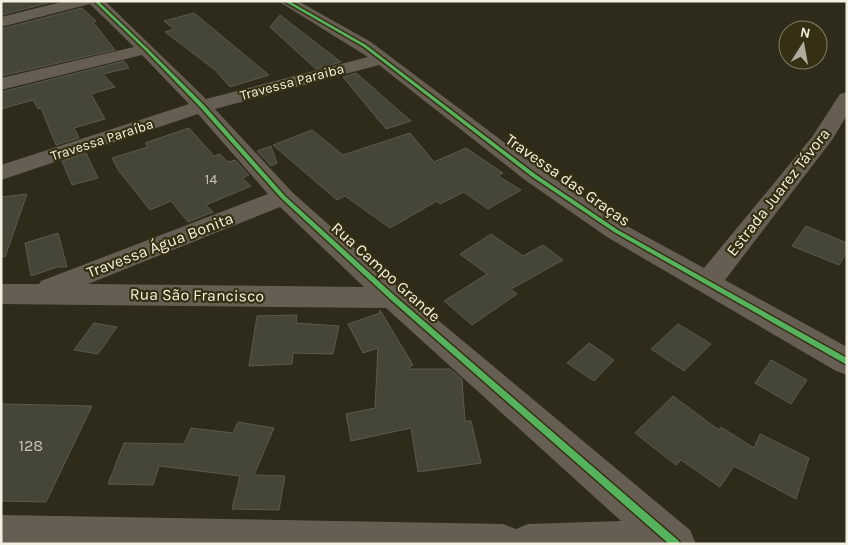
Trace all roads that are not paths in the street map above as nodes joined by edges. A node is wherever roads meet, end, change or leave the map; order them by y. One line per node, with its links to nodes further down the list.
1 (85, 1): 4 (street)
2 (96, 1): 5 (street, Rua Campo Grande)
3 (286, 1): 6 (street, Travessa das Graças)
4 (1, 22)
5 (146, 49): 7 (street); 9 (street, Rua Campo Grande)
6 (382, 59): 9 (street, Travessa Paraiba); 12 (street, Travessa das Graças)
7 (1, 84)
8 (847, 98): 12 (street, Estrada Juarez Távora)
9 (202, 106): 10 (street, Travessa Paraíba); 11 (street, Rua Campo Grande)
10 (1, 173)
11 (283, 197): 13 (street, Travessa Água Bonita); 15 (street, Rua Campo Grande)
12 (707, 284): 16 (street, Travessa das Graças)
13 (38, 293): 14 (street, Rua São Francisco); 15 (street, Rua São Francisco)
14 (1, 294)
15 (393, 298): 18 (street, Rua Campo Grande)
16 (847, 362)
17 (1, 535): 19 (street)
18 (673, 542): 20 (street)
19 (503, 544)
20 (528, 544)

